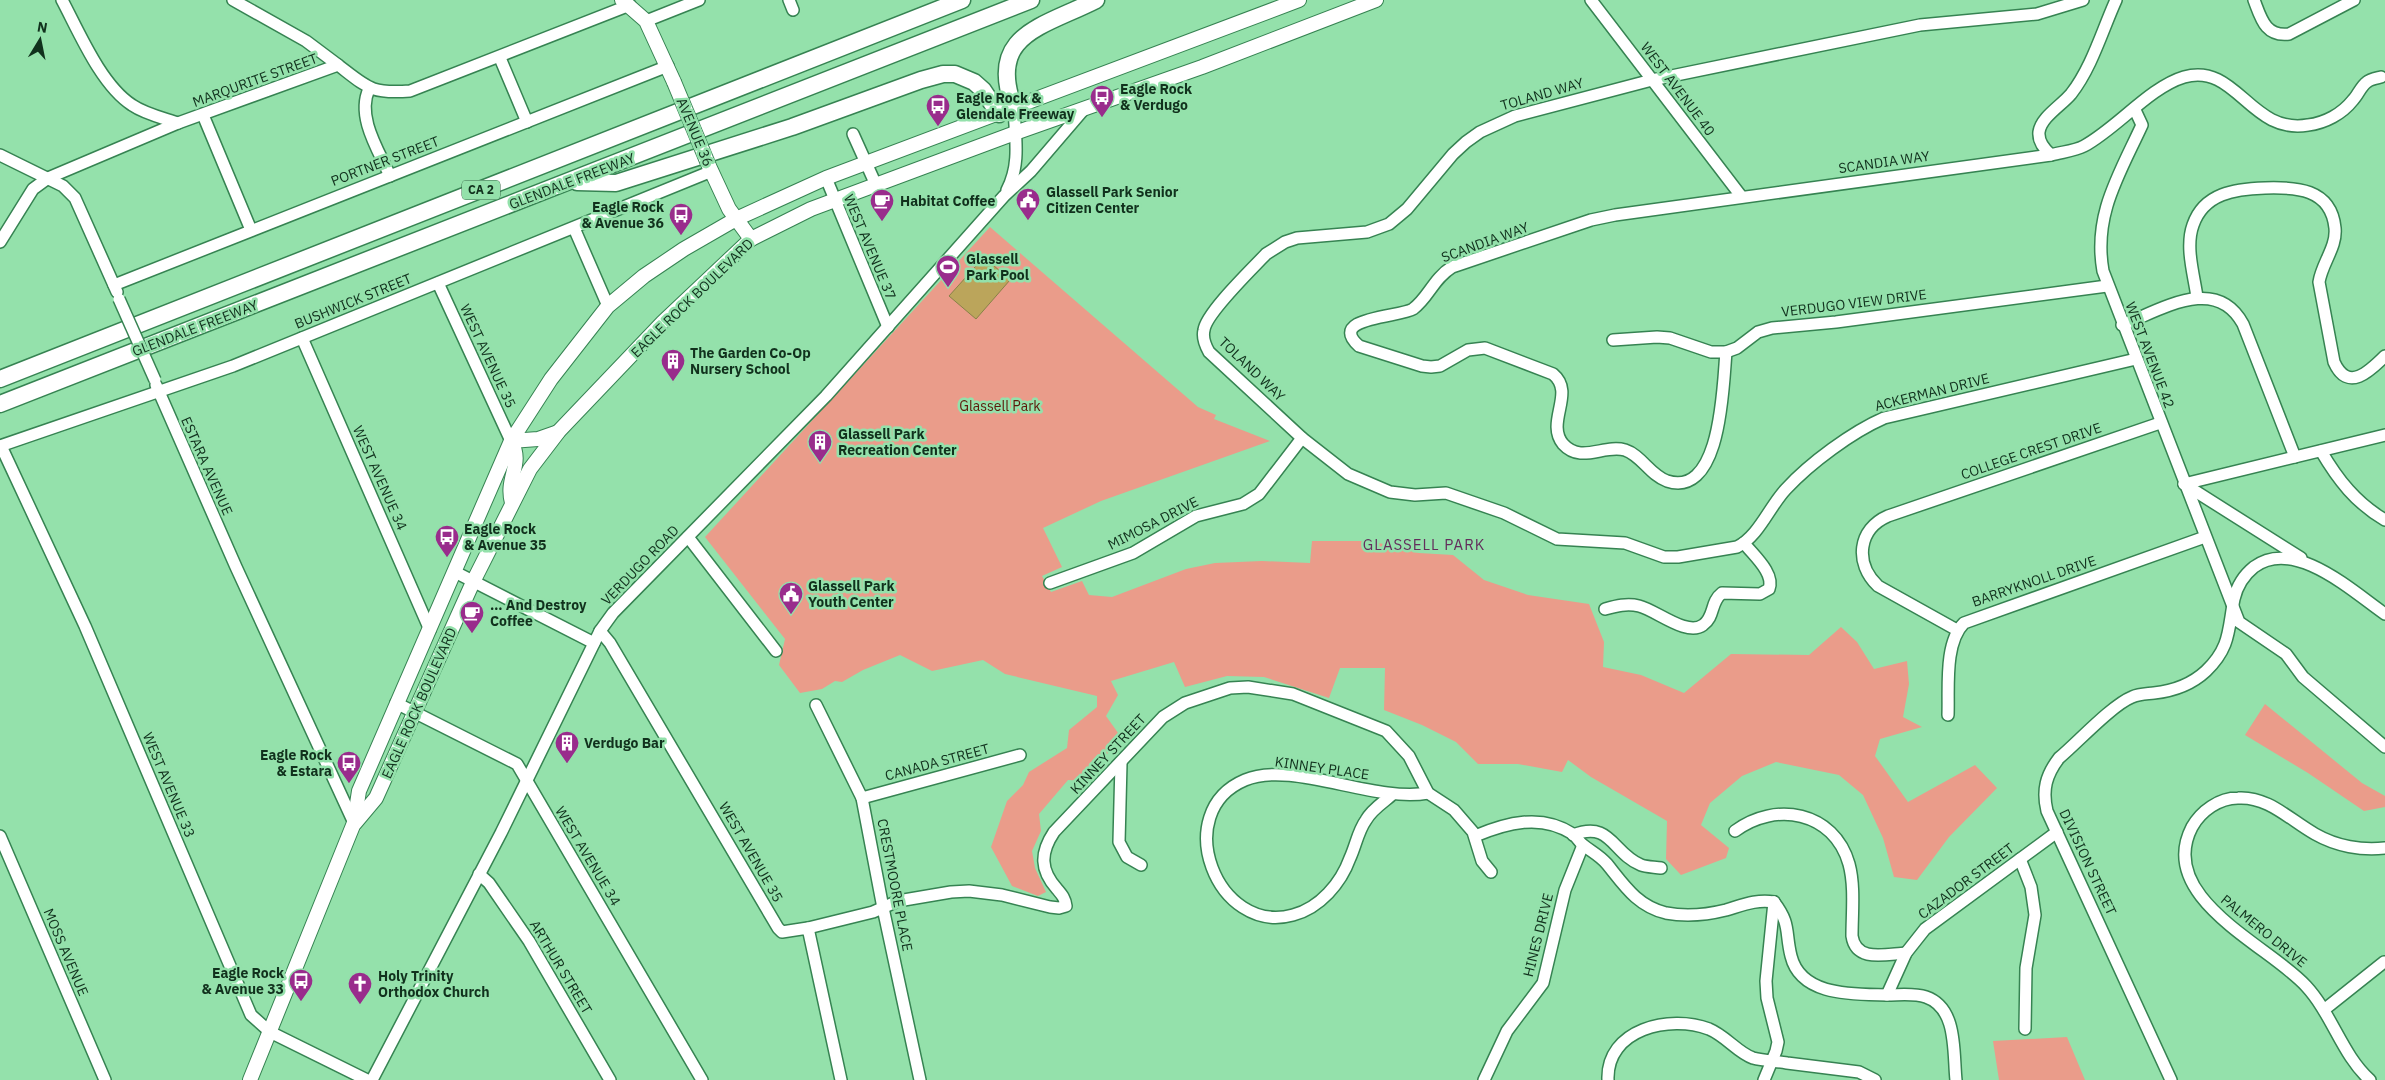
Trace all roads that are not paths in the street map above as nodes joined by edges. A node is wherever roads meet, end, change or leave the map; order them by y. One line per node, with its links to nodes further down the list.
1 (62, 0): 27 (street)
2 (233, 0): 17 (street)
3 (699, 0): 15 (street)
4 (962, 0): 59 (highway, GLENDALE FREEWAY / CA 2)
5 (1031, 0): 37 (highway, GLENDALE FREEWAY / CA 2)
6 (1096, 0): 24 (highway)
7 (1299, 0): 24 (main road, EAGLE ROCK BOULEVARD)
8 (1591, 0): 20 (street, WEST AVENUE 40)
9 (2082, 0): 20 (street, TOLAND WAY)
10 (2116, 0): 31 (street)
11 (2254, 0): 12 (street)
12 (2354, 0)
13 (1369, 1): 22 (main road, EAGLE ROCK BOULEVARD)
14 (626, 3): 15 (main road, AVENUE 36); 16 (street, MARQURITE STREET)
15 (646, 21): 18 (main road, AVENUE 36)
16 (500, 58): 21 (street, MARQURITE STREET); 26 (street)
17 (338, 65): 21 (street, MARQURITE STREET); 25 (street, MARQURITE STREET)
18 (668, 66): 26 (street, PORTNER STREET); 33 (main road, AVENUE 36, bridge)
19 (2381, 77): 23 (street, SCANDIA WAY)
20 (1652, 80): 40 (street, WEST AVENUE 40); 65 (street, TOLAND WAY)
21 (369, 89): 34 (street)
22 (1085, 108): 28 (main road, EAGLE ROCK BOULEVARD); 39 (street, VERDUGO ROAD)
23 (2134, 110): 31 (street, SCANDIA WAY); 49 (street, WEST AVENUE 42)
24 (1007, 111): 28 (street); 32 (main road, EAGLE ROCK BOULEVARD); 37 (highway)
25 (203, 115): 27 (street, MARQURITE STREET); 44 (street)
26 (527, 122): 34 (street, PORTNER STREET)
27 (178, 123): 35 (street, MARQURITE STREET)
28 (1015, 133): 38 (main road, EAGLE ROCK BOULEVARD); 39 (street, VERDUGO ROAD)
29 (854, 134): 32 (street)
30 (0, 155): 35 (street, ESTARA AVENUE)
31 (2051, 155): 40 (street, SCANDIA WAY)
32 (865, 162): 36 (main road, EAGLE ROCK BOULEVARD); 38 (street)
33 (710, 168): 42 (main road, AVENUE 36); 43 (street, BUSHWICK STREET)
34 (390, 176): 44 (street, PORTNER STREET)
35 (48, 178): 46 (street, MARQURITE STREET); 48 (street, ESTARA AVENUE)
36 (826, 178): 41 (street, WEST AVENUE 37); 42 (main road, EAGLE ROCK BOULEVARD)
37 (570, 182): 61 (highway, GLENDALE FREEWAY / CA 2)
38 (876, 186): 41 (main road, EAGLE ROCK BOULEVARD)
39 (1004, 196): 53 (street, VERDUGO ROAD)
40 (1741, 196): 56 (street, SCANDIA WAY)
41 (834, 201): 45 (main road, EAGLE ROCK BOULEVARD); 53 (street, WEST AVENUE 37)
42 (736, 219): 45 (main road, AVENUE 36); 51 (main road, EAGLE ROCK BOULEVARD)
43 (574, 228): 47 (street, BUSHWICK STREET); 51 (street)
44 (251, 230): 48 (street, PORTNER STREET)
45 (751, 239): 63 (main road, EAGLE ROCK BOULEVARD)
46 (0, 242)
47 (438, 283): 54 (street, BUSHWICK STREET); 66 (street, WEST AVENUE 35)
48 (114, 286): 60 (street, ESTARA AVENUE, bridge)
49 (2107, 286): 52 (street, WEST AVENUE 42); 56 (street, VERDUGO VIEW DRIVE)
50 (2197, 297): 52 (street); 57 (street); 69 (street)
51 (608, 306): 66 (main road, EAGLE ROCK BOULEVARD)
52 (2122, 324): 58 (street, WEST AVENUE 42)
53 (888, 327): 73 (street, VERDUGO ROAD)
54 (302, 338): 60 (street, BUSHWICK STREET); 83 (street, WEST AVENUE 34)
55 (1613, 340): 56 (street)
56 (1726, 352)
57 (2385, 356)
58 (2136, 359): 62 (street, WEST AVENUE 42); 75 (street, ACKERMAN DRIVE)
59 (0, 379)
60 (158, 392): 67 (street, BUSHWICK STREET); 99 (street, ESTARA AVENUE)
61 (0, 404)
62 (2160, 423): 70 (street, WEST AVENUE 42); 84 (street, COLLEGE CREST DRIVE)
63 (559, 432): 66 (main road); 71 (main road, EAGLE ROCK BOULEVARD)
64 (2385, 436): 68 (street)
65 (1302, 438): 75 (street); 79 (street, MIMOSA DRIVE)
66 (511, 441): 71 (main road); 77 (main road, EAGLE ROCK BOULEVARD)
67 (0, 446): 120 (street, WEST AVENUE 33)
68 (2321, 451): 69 (street); 72 (street)
69 (2295, 457): 70 (street)
70 (2184, 484): 74 (street, WEST AVENUE 42); 76 (street)
71 (512, 503): 78 (main road, EAGLE ROCK BOULEVARD)
72 (2385, 520)
73 (688, 537): 85 (street, VERDUGO ROAD); 87 (street)
74 (2205, 537): 81 (street, WEST AVENUE 42); 84 (street, BARRYKNOLL DRIVE)
75 (1744, 543): 80 (street)
76 (2314, 566): 81 (street, DIVISION STREET); 82 (street, DIVISION STREET)
77 (455, 572): 78 (street); 83 (main road, EAGLE ROCK BOULEVARD)
78 (474, 582): 86 (street); 90 (main road, EAGLE ROCK BOULEVARD)
79 (1050, 583)
80 (1605, 609)
81 (2233, 609): 92 (street); 101 (street, DIVISION STREET)
82 (2385, 614)
83 (430, 630): 88 (main road, EAGLE ROCK BOULEVARD)
84 (1957, 630): 91 (street)
85 (600, 631): 86 (street, VERDUGO ROAD); 114 (street, WEST AVENUE 35)
86 (594, 643): 95 (street, VERDUGO ROAD)
87 (776, 651)
88 (396, 704): 90 (street, WEST AVENUE 34); 99 (main road, EAGLE ROCK BOULEVARD)
89 (816, 705): 98 (street, CRESTMOORE PLACE)
90 (413, 713): 95 (street, WEST AVENUE 34); 99 (main road, EAGLE ROCK BOULEVARD)
91 (1948, 715)
92 (2385, 747)
93 (1020, 755): 98 (street, CANADA STREET)
94 (1121, 763): 96 (street, KINNEY STREET); 108 (street); 113 (street, KINNEY STREET)
95 (526, 780): 111 (street, VERDUGO ROAD); 127 (street, WEST AVENUE 34)
96 (1428, 793): 97 (street, KINNEY PLACE); 104 (street, KINNEY STREET)
97 (1393, 794): 97 (street, KINNEY PLACE)
98 (862, 798): 113 (street, CRESTMOORE PLACE)
99 (354, 823): 120 (main road, EAGLE ROCK BOULEVARD)
100 (1735, 831): 115 (street)
101 (2057, 832): 107 (street, CAZADOR STREET); 135 (street, DIVISION STREET)
102 (1573, 835): 104 (street); 105 (street); 109 (street)
103 (0, 836): 122 (street, MOSS AVENUE)
104 (1475, 836): 110 (street)
105 (1583, 845): 112 (street); 130 (street, HINES DRIVE)
106 (2385, 848): 118 (street, PALMERO DRIVE)
107 (2020, 859): 115 (street, CAZADOR STREET); 119 (street)
108 (1141, 865)
109 (1661, 868)
110 (1491, 872)
111 (479, 874): 125 (street, VERDUGO ROAD); 126 (street, ARTHUR STREET)
112 (1774, 902): 117 (street); 121 (street)
113 (883, 908): 114 (street, KINNEY STREET); 129 (street, CRESTMOORE PLACE)
114 (808, 928): 128 (street)
115 (1906, 953): 117 (street, CAZADOR STREET)
116 (2384, 962): 118 (street)
117 (1887, 995): 134 (street)
118 (2325, 1009): 136 (street, PALMERO DRIVE)
119 (2024, 1028)
120 (270, 1032): 123 (main road, EAGLE ROCK BOULEVARD); 124 (street, WEST AVENUE 33)
121 (1773, 1061): 131 (street); 132 (street); 133 (street)
122 (105, 1080)
123 (250, 1080)
124 (367, 1080)
125 (372, 1080)
126 (610, 1080)
127 (702, 1080)
128 (841, 1080)
129 (920, 1080)
130 (1484, 1080)
131 (1608, 1080)
132 (1764, 1080)
133 (1875, 1080)
134 (1956, 1080)
135 (2171, 1080)
136 (2370, 1080)

